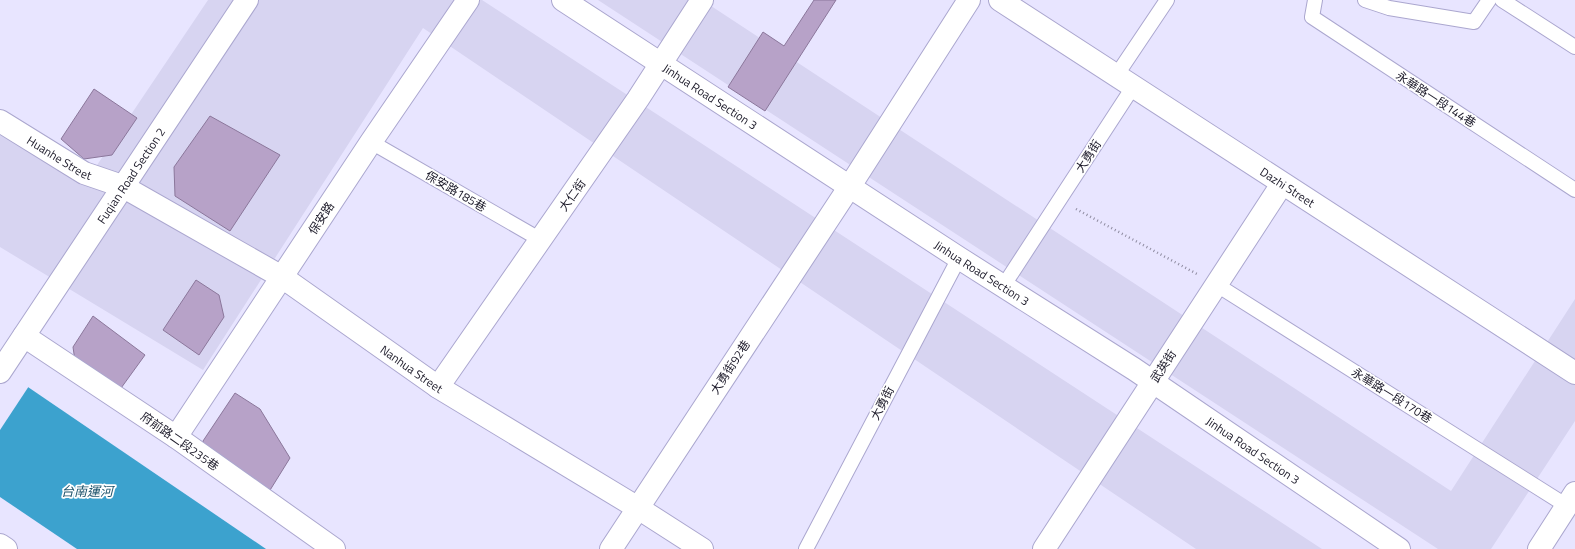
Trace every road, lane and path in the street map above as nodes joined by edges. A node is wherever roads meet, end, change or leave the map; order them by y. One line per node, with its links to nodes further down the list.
1 (247, 0): 18 (street, Fuqian Road Section 2)
2 (468, 0): 16 (street, 保安路)
3 (563, 0): 13 (street, Jinhua Road Section 3)
4 (702, 0): 13 (street, 大仁街)
5 (969, 0): 19 (street)
6 (1000, 0): 14 (street, Dazhi Street)
7 (1167, 0): 14 (lane, 大勇街)
8 (1315, 0): 20 (lane, 永華路一段144巷)
9 (1365, 0): 10 (lane)
10 (1489, 0)
11 (1502, 0): 12 (lane)
12 (1575, 47)
13 (661, 65): 19 (street, Jinhua Road Section 3); 22 (street, 大仁街)
14 (1124, 82): 17 (street, Dazhi Street); 21 (lane, 大勇街)
15 (0, 122): 18 (street, Huanhe Street)
16 (371, 142): 22 (lane, 保安路185巷); 24 (street, 保安路)
17 (1282, 184): 25 (street, 武英街); 29 (street, Dazhi Street)
18 (122, 186): 24 (street, Nanhua Street); 27 (street, Fuqian Road Section 2)
19 (850, 186): 23 (street, Jinhua Road Section 3); 34 (street, 大勇街92巷)
20 (1575, 190)
21 (1060, 200): 25 (path); 26 (lane, 大勇街)
22 (541, 240): 31 (street, 大仁街)
23 (959, 258): 26 (street, Jinhua Road Section 3); 40 (lane, 大勇街)
24 (282, 278): 31 (street, Nanhua Street); 32 (street, 保安路)
25 (1217, 284): 30 (street, 武英街); 33 (lane, 永華路一段170巷)
26 (1004, 286): 30 (street, Jinhua Road Section 3)
27 (19, 344): 28 (street, Fuqian Road Section 2); 32 (street, 府前路二段235巷)
28 (0, 372)
29 (1575, 373)
30 (1152, 382): 41 (street, 武英街); 42 (street, Jinhua Road Section 3)
31 (438, 387): 34 (street, Nanhua Street)
32 (176, 437): 37 (street, 府前路二段235巷)
33 (1571, 500): 43 (street)
34 (638, 508): 38 (street, 大勇街92巷); 39 (street, Nanhua Street)
35 (0, 545): 36 (street)
36 (6, 549)
37 (334, 549)
38 (611, 549)
39 (702, 549)
40 (806, 549)
41 (1044, 549)
42 (1399, 549)
43 (1539, 549)

